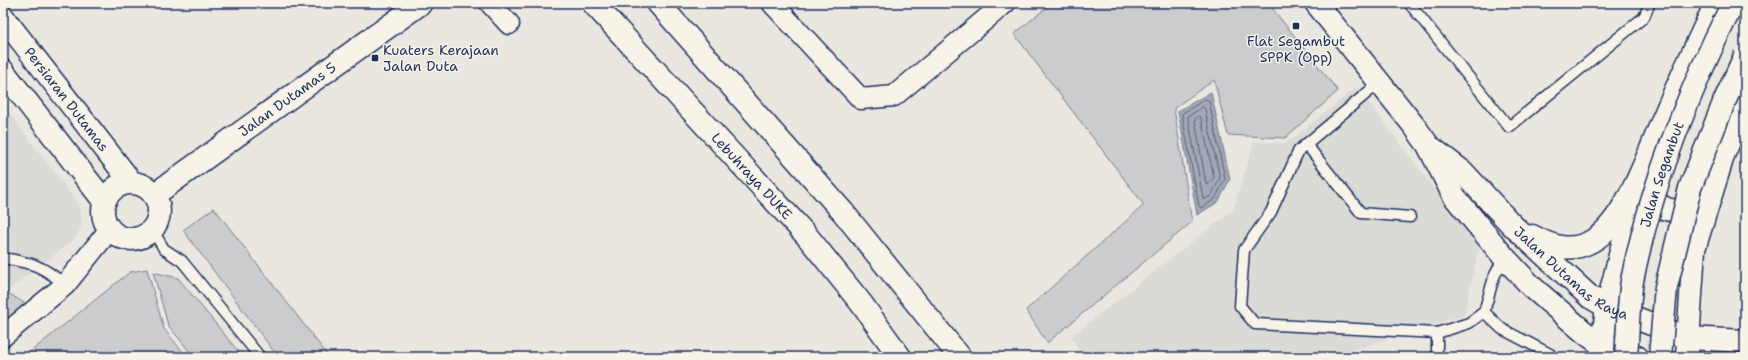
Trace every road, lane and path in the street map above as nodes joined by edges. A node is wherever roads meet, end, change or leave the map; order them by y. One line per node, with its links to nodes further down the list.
1 (421, 3): 24 (main road, Jalan Dutamas 5)
2 (490, 3): 13 (street)
3 (593, 3): 42 (main road, Lebuhraya DUKE)
4 (658, 3): 43 (main road)
5 (772, 3): 6 (street)
6 (1005, 3)
7 (1316, 3): 16 (main road, Jalan Dutamas Raya)
8 (1409, 3): 9 (lane)
9 (1650, 3)
10 (1716, 3): 20 (main road)
11 (1734, 3): 45 (main road, Jalan Segambut, bridge)
12 (3, 17): 23 (main road, Persiaran Dutamas)
13 (510, 24)
14 (1745, 56): 47 (main road, bridge)
15 (3, 71): 25 (main road)
16 (1379, 82): 18 (lane); 19 (main road, Jalan Dutamas Raya)
17 (1745, 106): 21 (main road)
18 (1306, 144): 26 (lane); 35 (lane)
19 (1428, 145): 27 (main road, Jalan Dutamas Raya); 30 (main road, Jalan Dutamas Raya)
20 (1650, 151): 21 (main road); 22 (main road)
21 (1724, 153): 38 (main road)
22 (1640, 175): 27 (main road); 33 (main road)
23 (131, 182): 24 (main road); 25 (main road)
24 (154, 195): 29 (main road)
25 (104, 200): 28 (main road)
26 (1410, 217)
27 (1512, 225): 33 (main road, Jalan Dutamas Raya)
28 (110, 229): 29 (main road); 32 (street)
29 (152, 229): 41 (lane)
30 (1504, 257): 34 (lane); 39 (main road, Jalan Dutamas Raya)
31 (3, 258): 32 (lane)
32 (65, 285): 36 (street)
33 (1607, 307): 38 (main road, Jalan Dutamas Raya); 39 (main road)
34 (1484, 312): 35 (lane); 40 (lane)
35 (1437, 333): 44 (lane)
36 (3, 336)
37 (1745, 341): 38 (main road, Jalan Dutamas Raya)
38 (1688, 348)
39 (1602, 351): 46 (main road, Jalan Dutamas Raya)
40 (1550, 354)
41 (260, 357)
42 (900, 357)
43 (960, 357)
44 (1437, 357)
45 (1626, 357)
46 (1636, 357)
47 (1660, 357)

